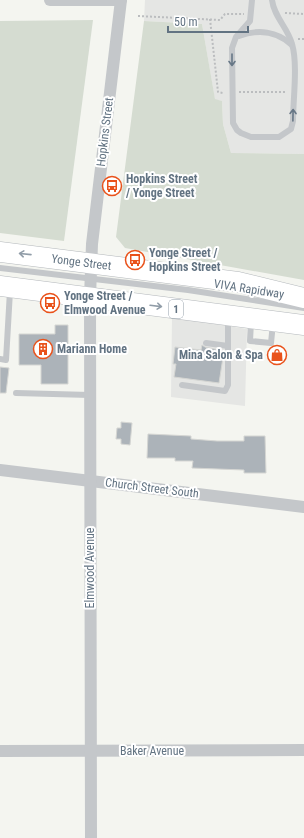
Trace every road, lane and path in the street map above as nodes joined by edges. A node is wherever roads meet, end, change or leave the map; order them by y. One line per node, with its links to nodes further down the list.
1 (50, 0): 2 (street)
2 (121, 0): 19 (street, Hopkins Street)
3 (252, 0): 10 (lane)
4 (272, 0): 13 (lane)
5 (280, 13): 7 (path)
6 (247, 14): 9 (path)
7 (304, 14)
8 (138, 16): 9 (path)
9 (210, 19): 16 (path)
10 (236, 37): 13 (lane); 13 (lane, one-way to 13)
11 (298, 39): 12 (path)
12 (304, 39)
13 (293, 46)
14 (237, 92): 15 (path)
15 (288, 92)
16 (223, 93)
17 (0, 252): 19 (main road, Yonge Street / 1, one-way to 17)
18 (0, 268): 19 (lane, VIVA Rapidway)
19 (91, 280): 20 (main road, Yonge Street / 1); 21 (main road, Yonge Street / 1); 22 (lane, VIVA Rapidway); 23 (main road, Yonge Street / 1, one-way to 23); 30 (street, Elmwood Avenue)
20 (5, 286): 27 (lane)
21 (304, 298)
22 (304, 308)
23 (228, 315): 24 (main road, Yonge Street / 1); 26 (lane)
24 (304, 326)
25 (206, 343): 26 (lane)
26 (228, 346): 28 (lane)
27 (0, 359)
28 (182, 385)
29 (16, 393): 30 (lane)
30 (90, 395): 32 (street, Elmwood Avenue)
31 (0, 470): 32 (street, Church Street South)
32 (90, 480): 33 (street, Church Street South); 34 (street, Elmwood Avenue)
33 (304, 507)
34 (90, 750): 35 (street, Baker Avenue); 36 (street, Baker Avenue); 37 (street, Elmwood Avenue)
35 (304, 750)
36 (0, 751)
37 (91, 838)

